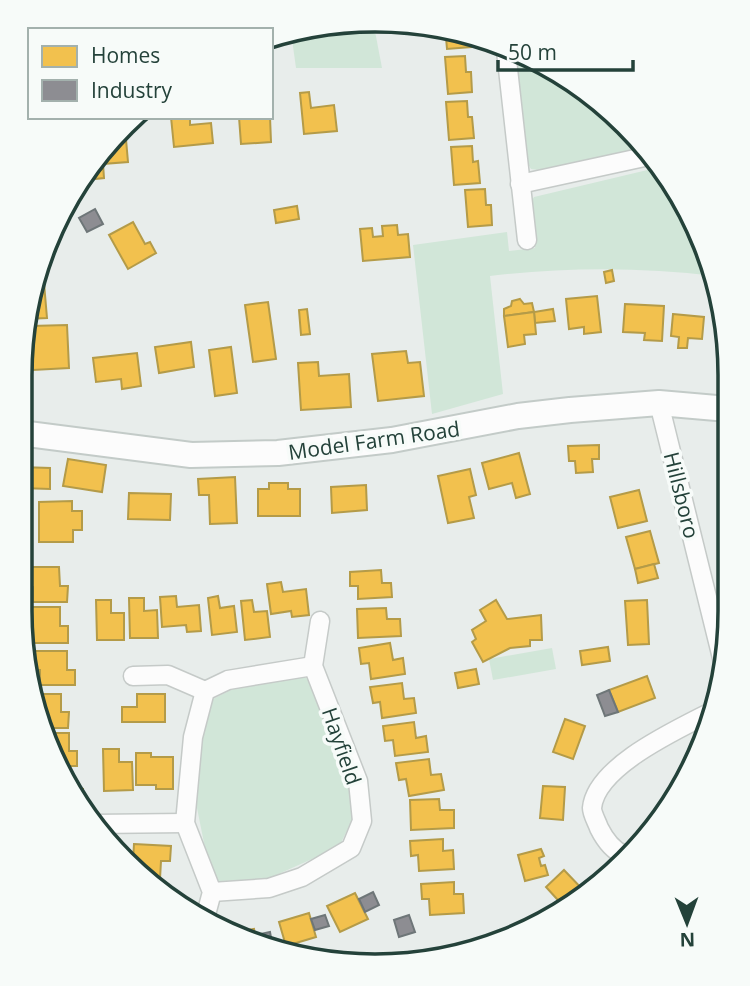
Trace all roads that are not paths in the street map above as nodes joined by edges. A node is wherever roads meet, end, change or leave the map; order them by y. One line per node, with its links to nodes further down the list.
1 (507, 58): 3 (street)
2 (641, 158): 3 (street)
3 (520, 184): 4 (street)
4 (527, 240)
5 (659, 403): 6 (main road, Model Farm Road); 7 (main road, Model Farm Road); 9 (street, Hillsboro)
6 (718, 408)
7 (32, 435)
8 (320, 621): 10 (street)
9 (717, 639)
10 (313, 666): 12 (street); 17 (street, Hayfield)
11 (133, 676): 12 (street)
12 (205, 691): 14 (street)
13 (701, 718): 16 (street)
14 (185, 823): 15 (street); 17 (street)
15 (105, 824)
16 (619, 853)
17 (212, 892): 18 (street)
18 (207, 910)

